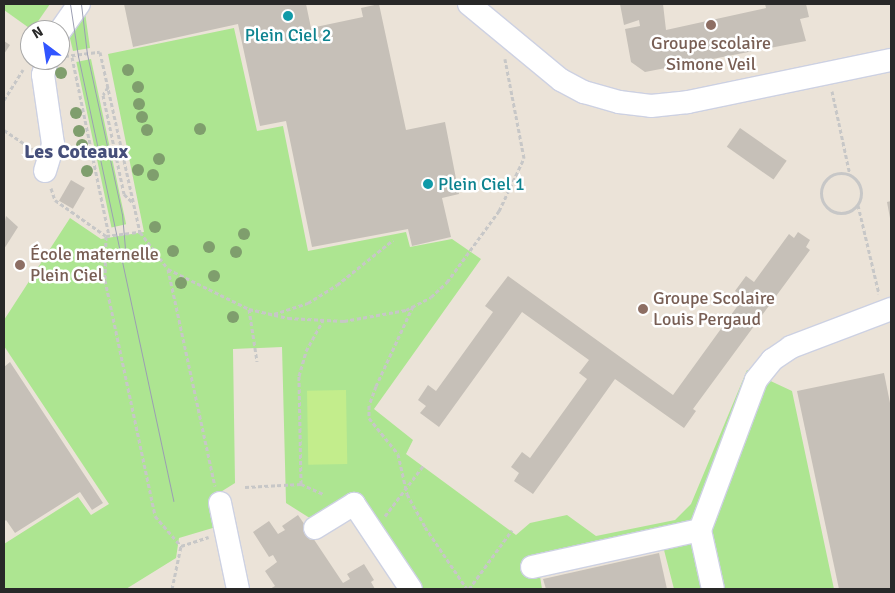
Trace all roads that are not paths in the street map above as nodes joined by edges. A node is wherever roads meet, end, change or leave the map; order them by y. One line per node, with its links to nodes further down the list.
1 (79, 4): 3 (street)
2 (469, 4): 4 (street)
3 (68, 20)
4 (891, 60)
5 (44, 70): 6 (street)
6 (45, 171)
7 (887, 311): 10 (street)
8 (220, 503): 12 (street)
9 (315, 528): 13 (street)
10 (700, 530): 11 (street); 14 (street)
11 (532, 567)
12 (238, 589)
13 (411, 589)
14 (713, 589)

